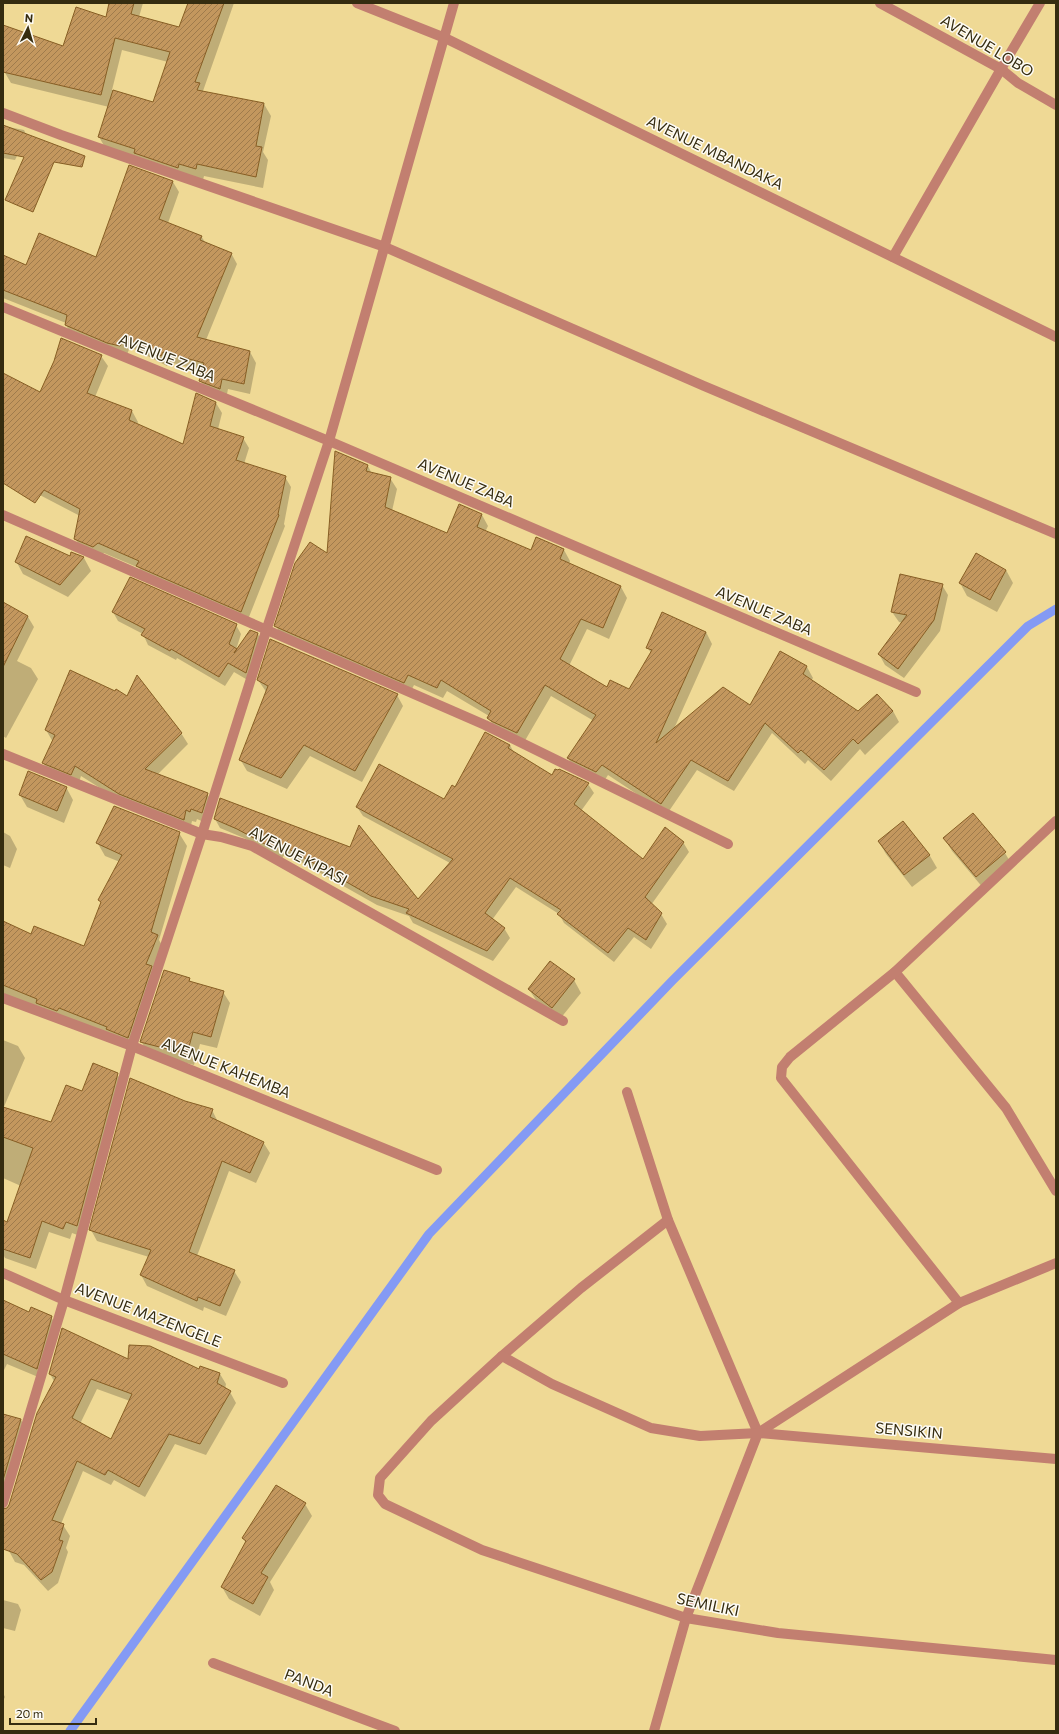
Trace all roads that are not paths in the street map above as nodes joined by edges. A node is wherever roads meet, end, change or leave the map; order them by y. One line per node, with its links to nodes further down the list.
1 (357, 3): 5 (street, AVENUE MBANDAKA)
2 (454, 3): 5 (street)
3 (880, 3): 6 (street, AVENUE LOBO)
4 (1040, 3): 6 (street)
5 (445, 38): 9 (street); 10 (street, AVENUE MBANDAKA)
6 (1001, 68): 7 (street, AVENUE LOBO); 10 (street)
7 (1056, 106)
8 (3, 113): 9 (street)
9 (385, 247): 13 (street); 15 (street)
10 (893, 257): 12 (street, AVENUE MBANDAKA)
11 (3, 307): 13 (street, AVENUE ZABA)
12 (1056, 337)
13 (329, 441): 16 (street); 17 (street, AVENUE ZABA)
14 (3, 515): 16 (street)
15 (1056, 534)
16 (267, 628): 20 (street); 21 (street)
17 (916, 692)
18 (3, 754): 20 (street, AVENUE KIPASI)
19 (1056, 821): 22 (street)
20 (202, 834): 24 (street, AVENUE KIPASI); 25 (street)
21 (728, 844)
22 (895, 972): 28 (street); 33 (street)
23 (3, 998): 25 (street, AVENUE KAHEMBA)
24 (563, 1021)
25 (132, 1046): 27 (street, AVENUE KAHEMBA); 32 (street)
26 (627, 1092): 29 (street)
27 (437, 1170)
28 (1056, 1191)
29 (668, 1220): 34 (street); 36 (street)
30 (1056, 1263): 33 (street)
31 (3, 1273): 32 (street, AVENUE MAZENGELE)
32 (64, 1300): 35 (street, AVENUE MAZENGELE); 38 (street)
33 (959, 1303): 36 (street)
34 (502, 1356): 36 (street, SENSIKIN); 40 (street, SEMILIKI)
35 (283, 1382)
36 (758, 1433): 37 (street, SENSIKIN); 40 (street)
37 (1056, 1459)
38 (5, 1488): 39 (street)
39 (3, 1502)
40 (686, 1618): 41 (street, SEMILIKI); 44 (street)
41 (1056, 1660)
42 (213, 1663): 43 (street, PANDA)
43 (395, 1731)
44 (654, 1731)

